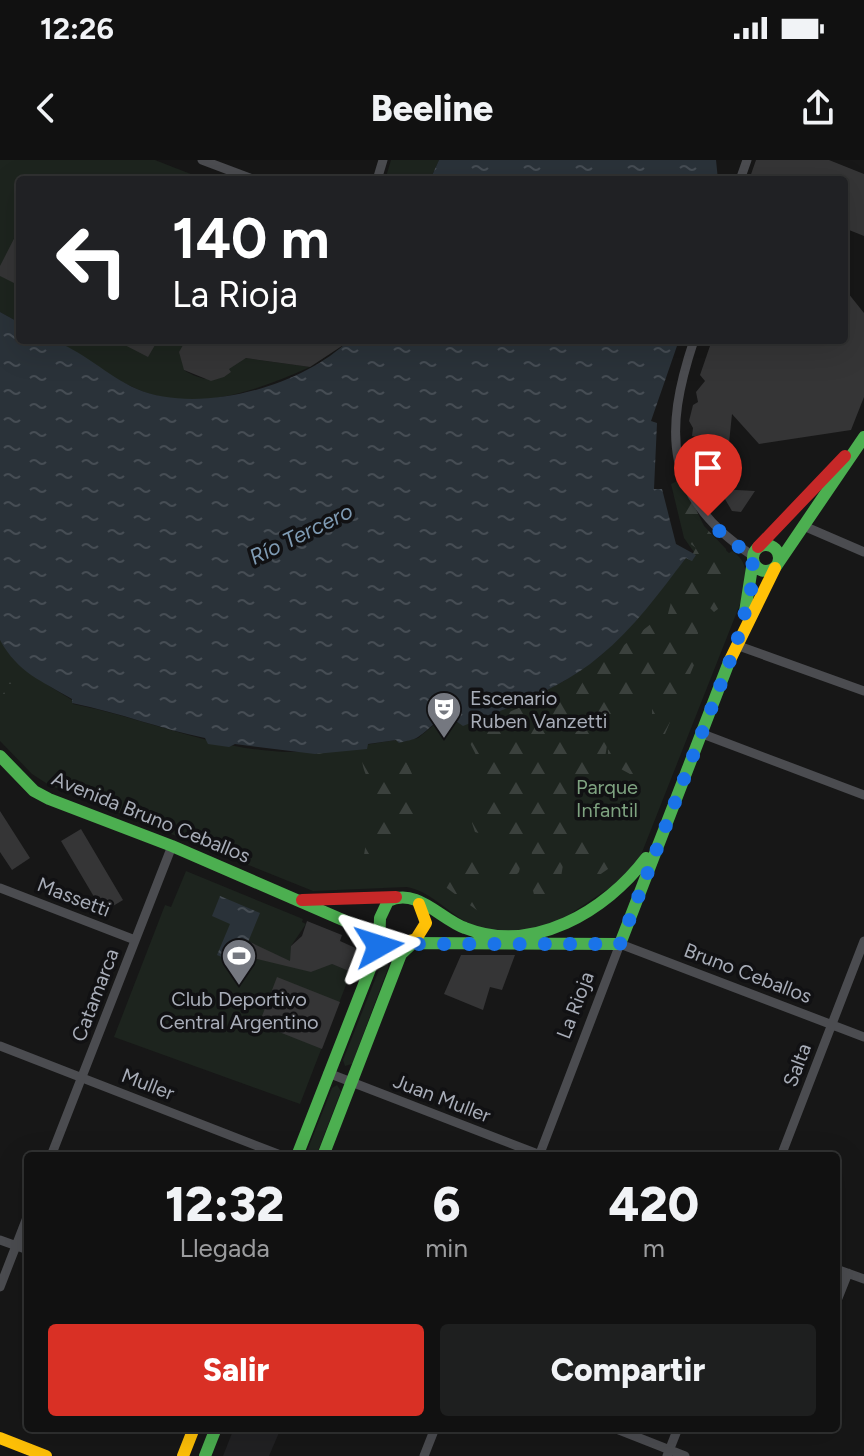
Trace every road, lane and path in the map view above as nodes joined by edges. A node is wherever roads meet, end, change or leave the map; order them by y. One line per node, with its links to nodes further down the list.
1 (202, 160): 2 (street)
2 (244, 176)
3 (693, 344): 7 (street)
4 (864, 437): 5 (main road); 7 (main road)
5 (806, 527): 6 (street); 8 (main road)
6 (864, 552)
7 (755, 555): 8 (main road); 8 (main road); 9 (main road)
8 (776, 566): 9 (main road)
9 (736, 645): 10 (street); 11 (main road, La Rioja)
10 (864, 691)
11 (700, 733): 13 (street); 14 (main road, La Rioja)
12 (0, 756): 15 (main road, Avenida Bruno Ceballos)
13 (864, 795)
14 (658, 838): 19 (main road); 24 (main road, La Rioja)
15 (172, 846): 18 (main road, Avenida Bruno Ceballos); 21 (street, Catamarca)
16 (0, 888): 21 (street, Massetti)
17 (398, 897): 18 (main road, Avenida Bruno Ceballos); 19 (main road); 20 (main road)
18 (299, 900): 20 (main road, Avenida Bruno Ceballos)
19 (417, 901): 23 (main road)
20 (383, 934): 23 (main road); 28 (main road)
21 (135, 940): 29 (street, Catamarca)
22 (864, 941): 25 (street, Salta)
23 (412, 942): 24 (main road); 30 (main road)
24 (620, 944): 25 (street, Bruno Ceballos); 36 (street, La Rioja)
25 (831, 1024): 26 (street, Bruno Ceballos); 37 (street, Salta)
26 (864, 1037)
27 (0, 1046): 29 (street, Muller)
28 (328, 1073): 30 (street, Juan Muller); 33 (main road)
29 (82, 1078): 31 (street, Catamarca); 32 (street, Muller)
30 (351, 1082): 34 (main road); 35 (street, Juan Muller)
31 (53, 1152)
32 (273, 1152)
33 (298, 1152)
34 (325, 1152)
35 (530, 1152)
36 (542, 1152)
37 (783, 1152)
38 (24, 1225): 40 (street)
39 (0, 1240): 40 (street)
40 (16, 1246): 41 (street); 45 (street)
41 (24, 1249)
42 (840, 1270): 43 (street)
43 (848, 1273): 44 (street); 46 (street)
44 (864, 1279)
45 (0, 1287)
46 (840, 1293)
47 (192, 1432): 55 (main road)
48 (214, 1432): 56 (main road)
49 (433, 1432): 57 (street)
50 (623, 1432): 53 (street)
51 (676, 1432): 53 (street)
52 (0, 1438): 54 (main road)
53 (668, 1453): 58 (street)
54 (46, 1456)
55 (183, 1456)
56 (205, 1456)
57 (424, 1456)
58 (685, 1456)

